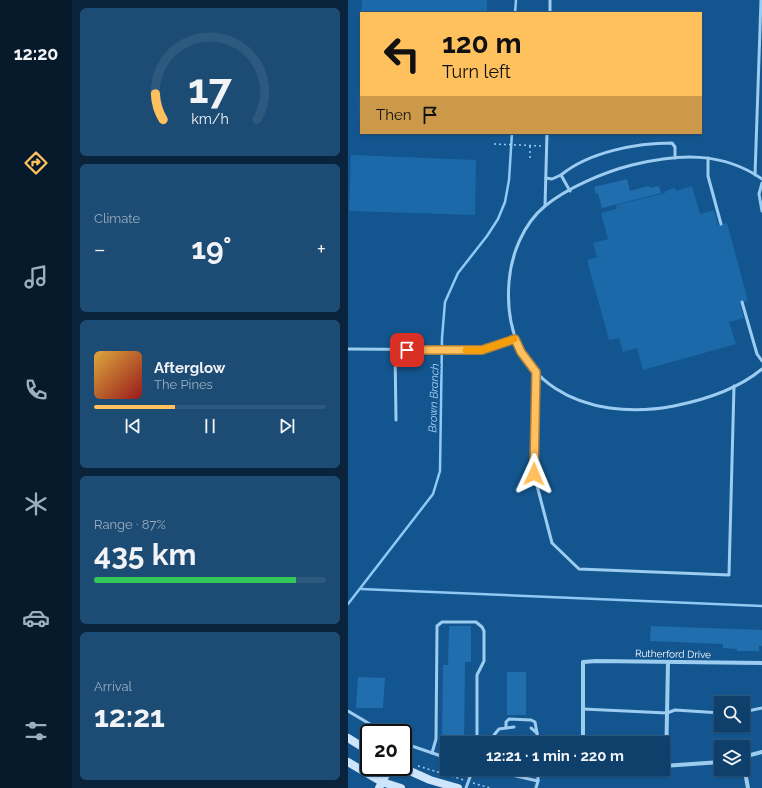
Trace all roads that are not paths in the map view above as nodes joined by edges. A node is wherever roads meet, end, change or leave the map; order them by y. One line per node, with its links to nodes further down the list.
1 (550, 0): 3 (lane)
2 (761, 0): 4 (lane)
3 (550, 12)
4 (758, 100): 5 (lane); 10 (lane)
5 (762, 101)
6 (547, 134): 11 (lane)
7 (675, 158): 8 (lane); 9 (lane); 14 (lane)
8 (708, 158): 10 (lane); 17 (lane)
9 (560, 175): 11 (lane); 14 (lane)
10 (755, 175): 12 (lane)
11 (546, 178): 15 (lane)
12 (762, 180)
13 (762, 183): 16 (lane)
14 (570, 191): 15 (lane)
15 (545, 206): 19 (lane)
16 (762, 211)
17 (721, 224)
18 (742, 302): 22 (lane)
19 (515, 339): 21 (lane); 24 (lane)
20 (348, 350): 21 (lane)
21 (395, 350): 26 (lane)
22 (762, 361)
23 (762, 370): 25 (lane)
24 (536, 372): 25 (lane); 25 (lane)
25 (734, 386)
26 (396, 420)
27 (668, 662): 28 (street, Rutherford Drive); 30 (street, Rutherford Drive); 34 (street)
28 (762, 663)
29 (762, 708): 32 (lane)
30 (583, 709): 34 (lane); 43 (street)
31 (348, 710): 35 (lane)
32 (750, 711)
33 (714, 712): 34 (lane)
34 (667, 713): 44 (street)
35 (371, 724)
36 (506, 727): 37 (lane); 39 (lane); 41 (lane)
37 (514, 727)
38 (531, 728): 39 (lane)
39 (537, 733): 42 (lane)
40 (477, 736): 49 (lane)
41 (495, 736)
42 (537, 736)
43 (583, 736)
44 (666, 736)
45 (348, 738): 46 (street)
46 (360, 745)
47 (412, 746): 49 (lane)
48 (762, 752): 50 (street)
49 (432, 754): 51 (lane)
50 (750, 755)
51 (440, 756)
52 (348, 762): 62 (street)
53 (714, 762): 54 (street)
54 (670, 766)
55 (412, 772): 64 (street)
56 (386, 776): 62 (street)
57 (470, 776): 65 (lane)
58 (518, 776): 61 (lane)
59 (538, 776): 61 (lane)
60 (746, 776): 67 (street)
61 (538, 781): 66 (lane)
62 (381, 785): 63 (street)
63 (401, 788)
64 (458, 788)
65 (466, 788)
66 (536, 788)
67 (748, 788)

